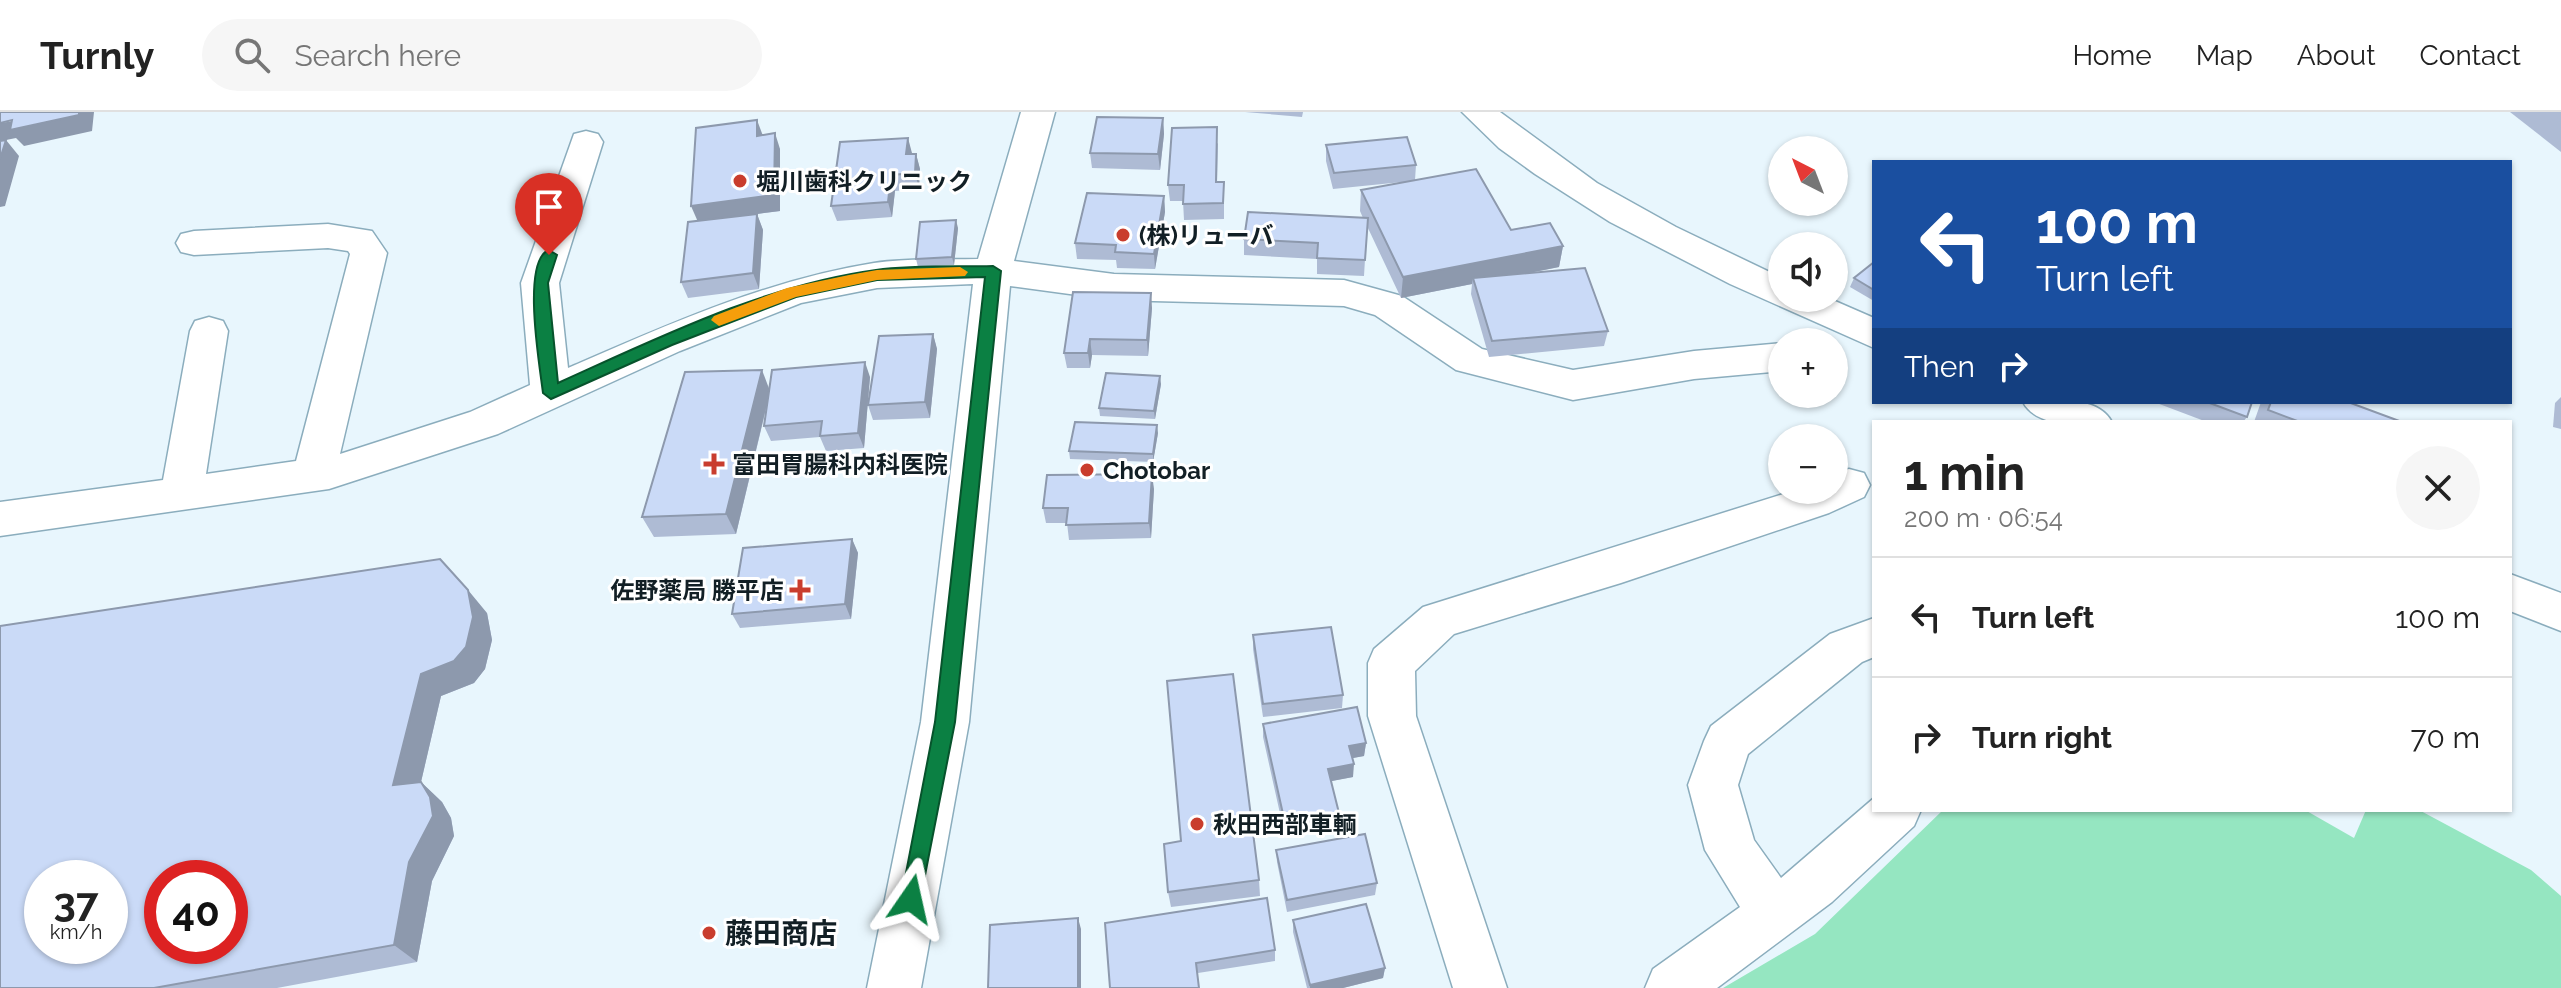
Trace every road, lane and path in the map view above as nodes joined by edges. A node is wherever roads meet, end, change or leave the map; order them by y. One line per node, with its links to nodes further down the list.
1 (1038, 112): 5 (street)
2 (1479, 112): 6 (street)
3 (586, 142): 11 (street)
4 (194, 243): 14 (street)
5 (993, 271): 10 (street); 11 (street); 23 (street)
6 (1768, 287)
7 (1815, 312): 8 (street)
8 (1839, 328)
9 (209, 331): 16 (street)
10 (1768, 358)
11 (551, 393): 14 (street)
12 (2048, 404): 13 (street)
13 (2087, 420)
14 (313, 476): 16 (street)
15 (1849, 485): 24 (street)
16 (182, 492): 17 (street)
17 (0, 519)
18 (2512, 593): 19 (street)
19 (2561, 612)
20 (1872, 638): 22 (street)
21 (1894, 812): 22 (street)
22 (1774, 913): 25 (street)
23 (894, 988)
24 (1480, 988)
25 (1672, 988)

